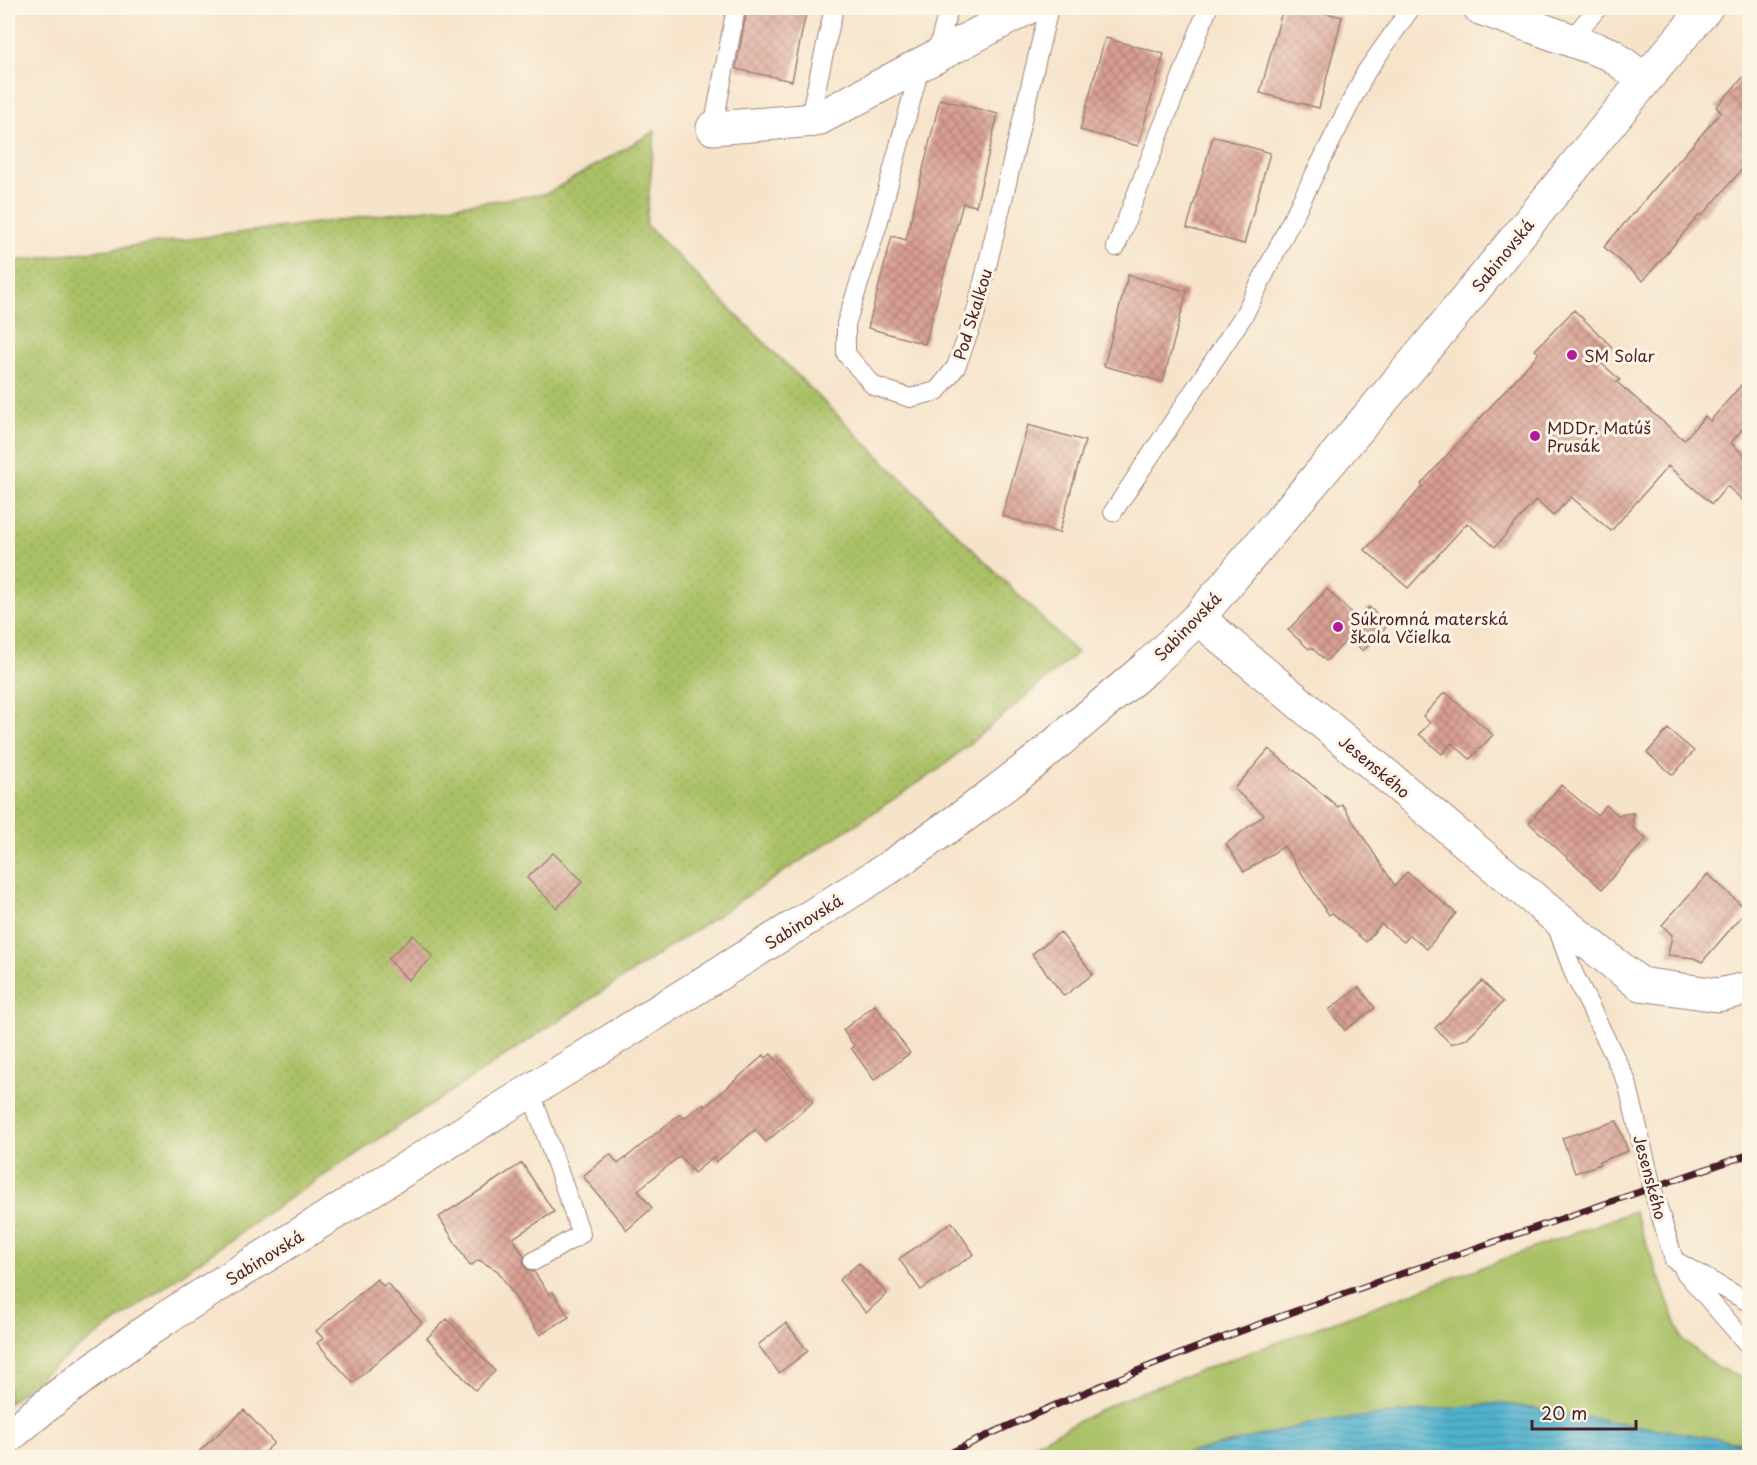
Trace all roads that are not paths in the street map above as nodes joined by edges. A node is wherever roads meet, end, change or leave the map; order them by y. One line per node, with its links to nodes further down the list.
1 (736, 8): 15 (lane)
2 (834, 8): 14 (lane)
3 (949, 8): 12 (lane, Pod Skalkou)
4 (1027, 8): 12 (main road)
5 (1049, 8): 12 (lane, Pod Skalkou)
6 (1208, 8): 16 (lane)
7 (1411, 8): 17 (lane)
8 (1480, 8): 11 (main road)
9 (1598, 8): 11 (lane)
10 (1706, 8): 13 (main road, Sabinovská)
11 (1570, 40): 13 (main road)
12 (928, 59): 14 (main road)
13 (1645, 80): 18 (main road, Sabinovská)
14 (809, 121): 15 (main road)
15 (713, 128)
16 (1116, 247)
17 (1113, 512)
18 (1198, 618): 19 (main road, Jesenského); 21 (main road, Sabinovská)
19 (1553, 915): 20 (main road, Jesenského); 22 (lane, Jesenského)
20 (1749, 988)
21 (530, 1090): 23 (lane); 26 (main road, Sabinovská)
22 (1674, 1260): 24 (lane); 25 (lane)
23 (534, 1261)
24 (1749, 1304)
25 (1749, 1347)
26 (8, 1437)

